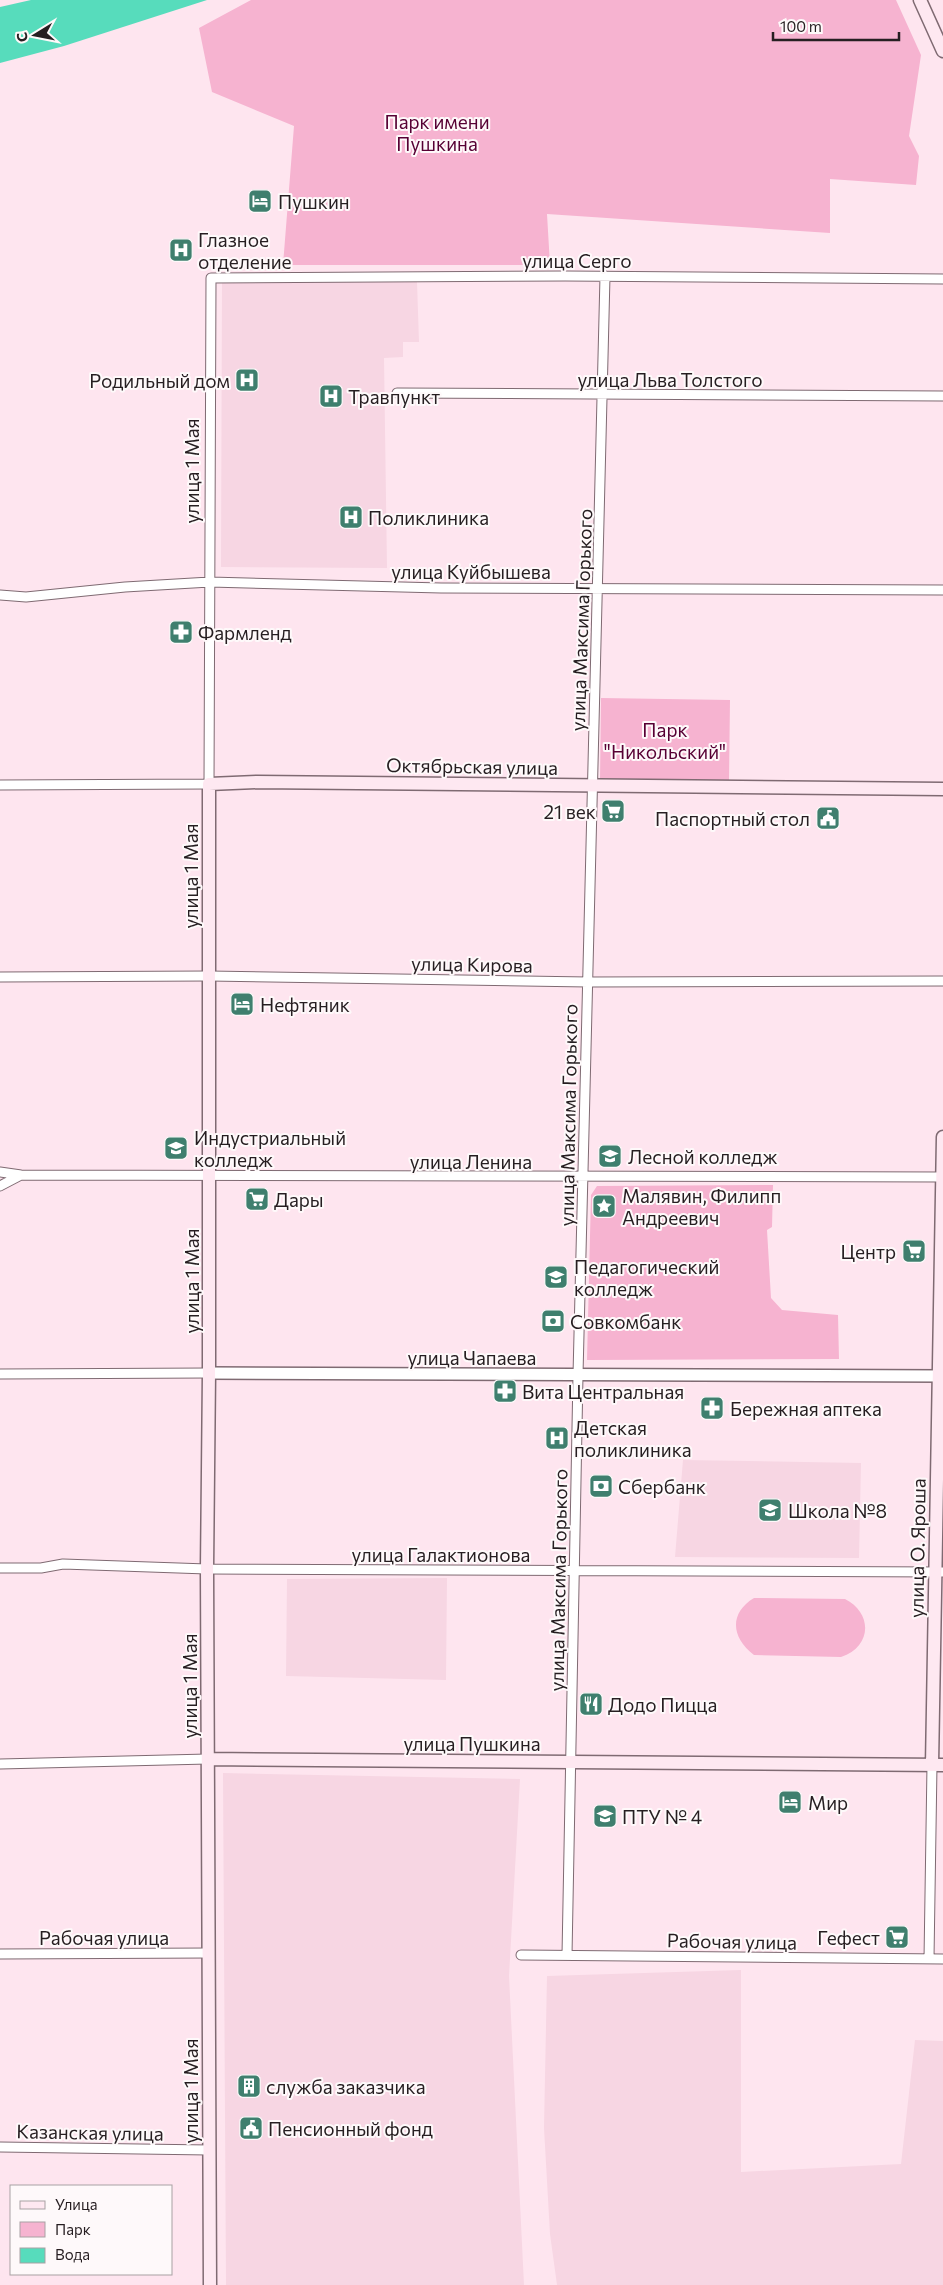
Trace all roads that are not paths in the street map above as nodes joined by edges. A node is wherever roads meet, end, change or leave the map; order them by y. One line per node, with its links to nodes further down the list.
1 (920, 0): 2 (main road)
2 (943, 51)
3 (605, 276): 4 (street, улица Серго); 5 (street, улица Серго); 7 (street, улица Максима Горького)
4 (211, 278): 9 (street, улица 1 Мая)
5 (943, 279)
6 (397, 393): 7 (street, улица Льва Толстого)
7 (603, 395): 8 (street, улица Льва Толстого); 10 (street, улица Максима Горького)
8 (943, 396)
9 (210, 582): 10 (street, улица Куйбышева); 12 (street, улица Куйбышева); 13 (street, улица 1 Мая)
10 (599, 587): 11 (street, улица Куйбышева); 15 (street, улица Максима Горького)
11 (943, 590)
12 (0, 595)
13 (209, 784): 14 (street, Октябрьская улица); 15 (main road, Октябрьская улица); 17 (main road, улица 1 Мая)
14 (0, 785)
15 (593, 786): 16 (main road, Октябрьская улица); 20 (street, улица Максима Горького)
16 (943, 789)
17 (209, 976): 18 (street, улица Кирова); 20 (street, улица Кирова); 24 (main road, улица 1 Мая)
18 (0, 977)
19 (943, 981): 20 (street, улица Кирова)
20 (588, 982): 25 (street, улица Максима Горького)
21 (943, 1137): 26 (main road, улица О. Яроша)
22 (0, 1172): 23 (street, улица Ленина)
23 (21, 1175): 24 (street, улица Ленина); 27 (street)
24 (209, 1177): 25 (street, улица Ленина); 28 (main road, улица 1 Мая)
25 (584, 1177): 26 (street, улица Ленина); 30 (street, улица Максима Горького)
26 (942, 1177): 31 (main road, улица О. Яроша)
27 (0, 1186)
28 (209, 1373): 29 (street, улица Чапаева); 30 (street, улица Чапаева); 33 (main road, улица 1 Мая)
29 (0, 1374)
30 (578, 1375): 31 (street, улица Чапаева); 34 (street, улица Максима Горького)
31 (941, 1376): 35 (main road, улица О. Яроша)
32 (0, 1568): 33 (street, улица Галактионова)
33 (207, 1569): 34 (street, улица Галактионова); 36 (main road, улица 1 Мая)
34 (574, 1569): 35 (street, улица Галактионова); 37 (street, улица Максима Горького)
35 (939, 1572): 39 (main road, улица О. Яроша)
36 (208, 1759): 37 (main road, улица Пушкина); 38 (street, улица Пушкина); 40 (main road, улица 1 Мая)
37 (570, 1762): 39 (main road, улица Пушкина); 43 (street, улица Максима Горького)
38 (0, 1764)
39 (937, 1765): 44 (street, улица О. Яроша)
40 (209, 1953): 41 (street, Рабочая улица); 47 (main road, улица 1 Мая)
41 (0, 1954)
42 (521, 1955): 43 (street, Рабочая улица)
43 (567, 1955): 44 (street, Рабочая улица)
44 (929, 1959): 45 (street, Рабочая улица)
45 (943, 1959)
46 (0, 2147): 47 (street, Казанская улица)
47 (209, 2150): 48 (main road, улица 1 Мая)
48 (210, 2285)

